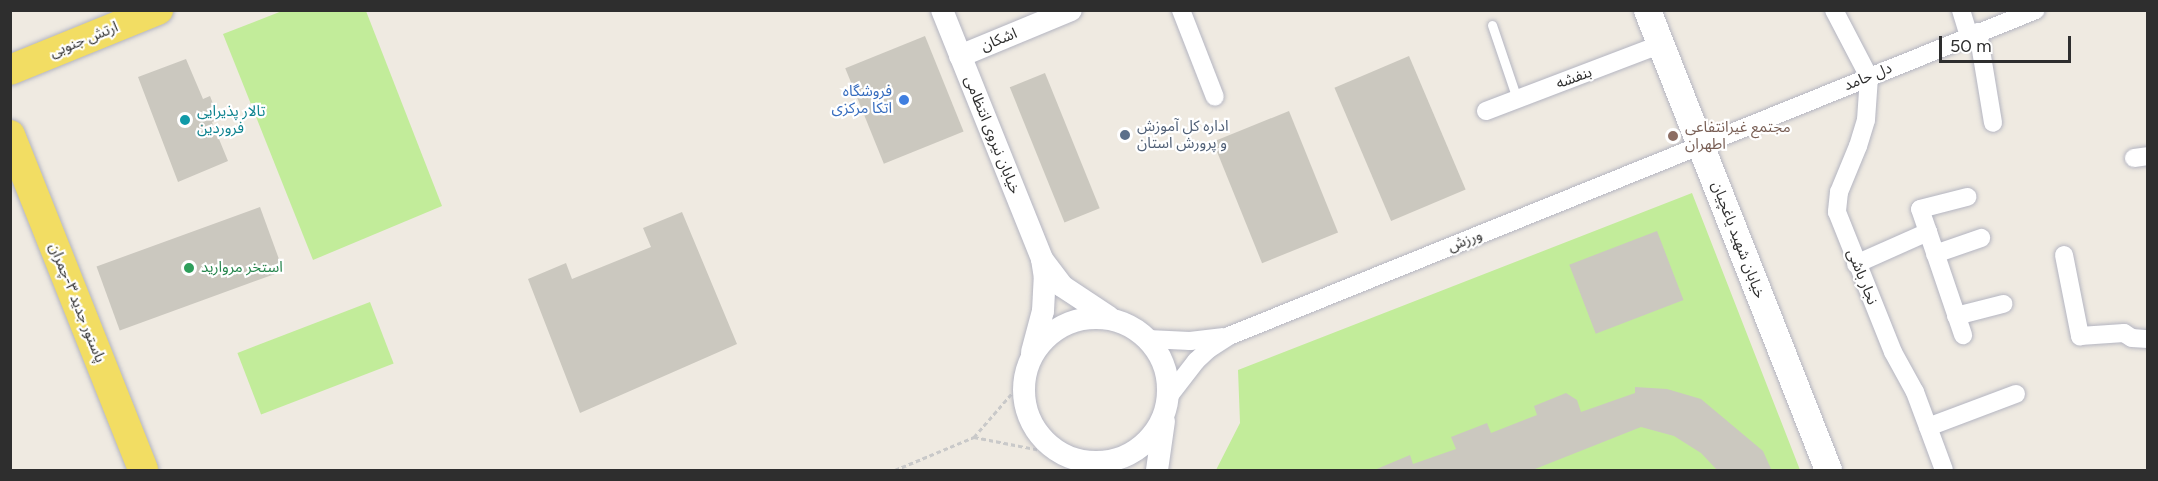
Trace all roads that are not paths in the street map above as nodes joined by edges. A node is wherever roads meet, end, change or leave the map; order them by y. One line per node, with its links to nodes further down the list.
1 (159, 10): 13 (main road, ارتش جنوبی)
2 (942, 10): 12 (street, خیابان نیروی انتظامی)
3 (1071, 10): 12 (street, اشکان)
4 (1181, 10): 15 (street)
5 (1647, 10): 11 (main road, خیابان شهید یاغچیان)
6 (1834, 10): 14 (street)
7 (1961, 10): 10 (street)
8 (2036, 10): 10 (street, دل حامد)
9 (1492, 25): 16 (lane)
10 (1973, 34): 14 (street, دل حامد); 18 (street)
11 (1661, 44): 16 (street, بنفشه); 20 (main road, خیابان شهید یاغچیان)
12 (960, 56): 26 (street, خیابان نیروی انتظامی)
13 (10, 70)
14 (1869, 77): 20 (street, دل حامد); 27 (street, نجار باشی)
15 (1215, 97)
16 (1517, 99): 17 (street, بنفشه)
17 (1486, 111)
18 (1993, 123)
19 (10, 135): 40 (main road, پاستور جدید ۳-چمران)
20 (1701, 146): 32 (street, ورزش); 42 (main road, خیابان شهید یاغچیان)
21 (1967, 198): 22 (street)
22 (1928, 232): 24 (street); 27 (street)
23 (1981, 238): 24 (street)
24 (1935, 254): 29 (street)
25 (2064, 255): 34 (street)
26 (1042, 259): 30 (street, خیابان نیروی انتظامی); 35 (street, خیابان نیروی انتظامی)
27 (1856, 264): 38 (street, نجار باشی)
28 (2003, 304): 29 (street)
29 (1956, 316): 31 (street)
30 (1113, 319): 33 (street); 35 (street)
31 (1963, 335)
32 (1229, 336): 33 (street, ورزش); 37 (street, ورزش)
33 (1149, 339): 37 (street)
34 (2148, 339)
35 (1027, 370): 39 (street)
36 (2016, 394): 38 (street)
37 (1167, 407): 39 (street); 41 (street)
38 (1928, 427): 43 (street, نجار باشی)
39 (1078, 462)
40 (143, 471)
41 (1157, 471)
42 (1828, 471)
43 (1944, 471)

